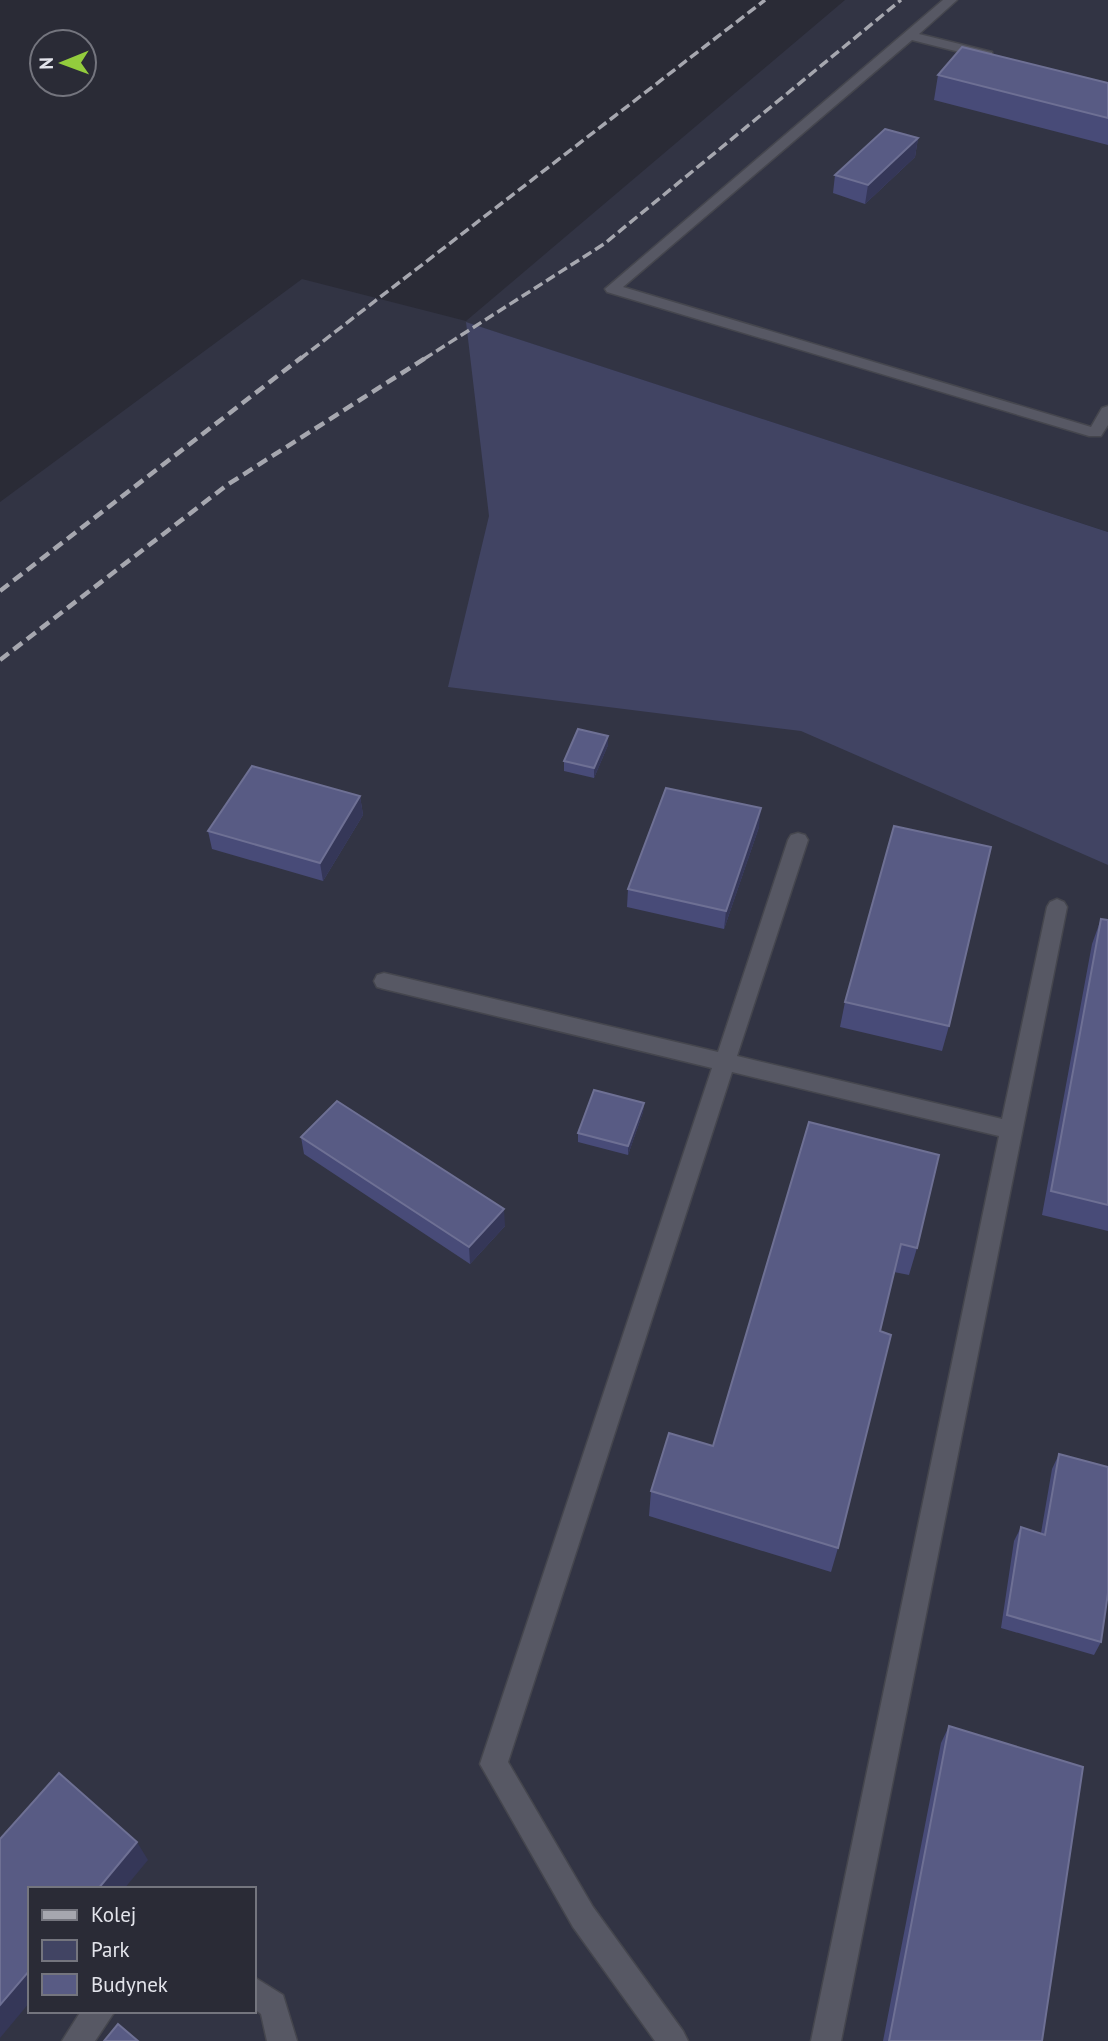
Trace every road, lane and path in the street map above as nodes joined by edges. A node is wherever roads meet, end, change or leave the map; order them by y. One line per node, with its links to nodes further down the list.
1 (951, 0): 2 (lane)
2 (912, 36): 3 (lane); 5 (lane)
3 (1003, 59)
4 (1108, 411): 5 (lane)
5 (1102, 435)
6 (798, 840): 9 (lane)
7 (1057, 907): 10 (lane)
8 (384, 981): 9 (lane)
9 (723, 1062): 10 (lane); 15 (lane)
10 (1011, 1130): 16 (lane)
11 (256, 1993): 14 (lane)
12 (98, 2013): 13 (lane)
13 (77, 2041)
14 (282, 2041)
15 (673, 2041)
16 (826, 2041)

